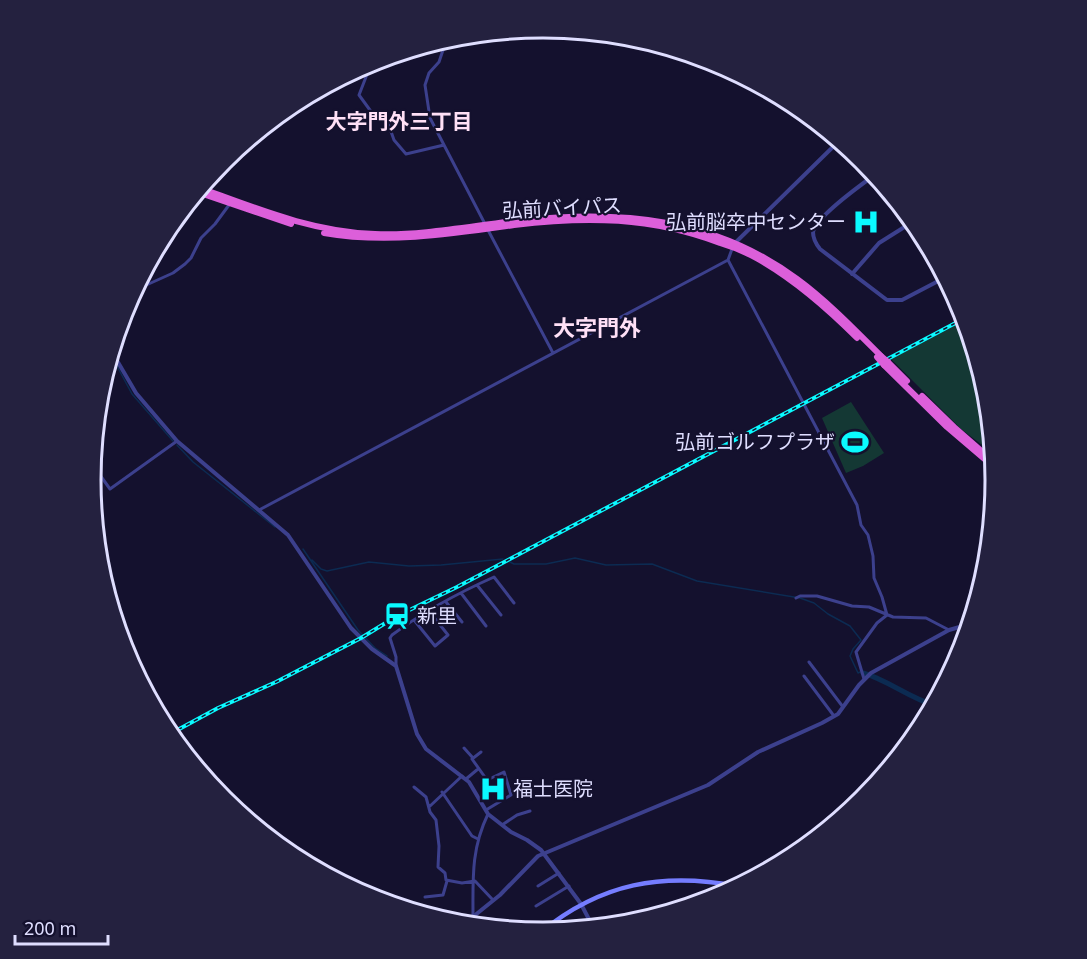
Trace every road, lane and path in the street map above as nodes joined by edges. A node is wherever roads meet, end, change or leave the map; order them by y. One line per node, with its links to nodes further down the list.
1 (444, 49): 3 (street)
2 (367, 74): 3 (street)
3 (444, 145): 12 (street)
4 (834, 146): 10 (street)
5 (868, 180): 15 (street)
6 (209, 191): 12 (highway, 弘前バイパス)
7 (205, 195): 8 (highway, 弘前バイパス)
8 (230, 203): 12 (highway, 弘前バイパス); 17 (street)
9 (702, 212): 10 (street)
10 (751, 226): 13 (street)
11 (906, 226): 15 (street)
12 (486, 227): 13 (highway, 弘前バイパス); 18 (street)
13 (733, 245): 14 (street); 20 (highway, 弘前バイパス, bridge)
14 (728, 260): 18 (street); 33 (street)
15 (852, 274): 16 (street)
16 (938, 281)
17 (146, 285)
18 (553, 353): 25 (street)
19 (118, 362): 21 (street)
20 (886, 363): 22 (highway, 弘前バイパス); 23 (highway, 弘前バイパス)
21 (177, 441): 24 (street); 25 (street)
22 (985, 454)
23 (985, 460)
24 (101, 476)
25 (259, 510): 40 (street)
26 (477, 585): 27 (street); 30 (street); 32 (street)
27 (461, 593): 29 (street); 36 (street)
28 (795, 598): 33 (street)
29 (446, 602): 31 (street); 35 (street)
30 (514, 603)
31 (429, 611): 34 (street); 34 (street)
32 (501, 615)
33 (887, 615): 38 (street); 42 (street)
34 (414, 620): 40 (street)
35 (462, 622)
36 (486, 626)
37 (960, 627): 38 (street)
38 (949, 630): 42 (street)
39 (809, 662): 43 (street)
40 (396, 666): 49 (street)
41 (804, 676): 44 (street)
42 (868, 676): 43 (street)
43 (843, 707): 44 (street)
44 (834, 716): 58 (street)
45 (464, 747): 47 (street)
46 (481, 752): 47 (street)
47 (474, 758): 48 (street)
48 (478, 769): 50 (street); 55 (street)
49 (462, 776): 50 (street); 52 (street)
50 (466, 779): 55 (street)
51 (414, 787): 53 (street)
52 (442, 792): 53 (street); 57 (street)
53 (429, 807): 60 (street)
54 (531, 811): 56 (street)
55 (487, 812): 56 (street); 57 (street)
56 (502, 825): 58 (street)
57 (478, 839): 61 (street)
58 (544, 853): 59 (street); 66 (street)
59 (559, 873): 63 (street); 64 (street)
60 (447, 882): 61 (street); 65 (street)
61 (473, 882): 66 (street); 69 (street)
62 (722, 884): 67 (main road)
63 (538, 886)
64 (569, 886): 67 (street); 68 (street)
65 (425, 897)
66 (493, 900): 69 (street)
67 (581, 904): 70 (street); 71 (main road)
68 (536, 906)
69 (474, 916)
70 (589, 919)
71 (556, 922)

